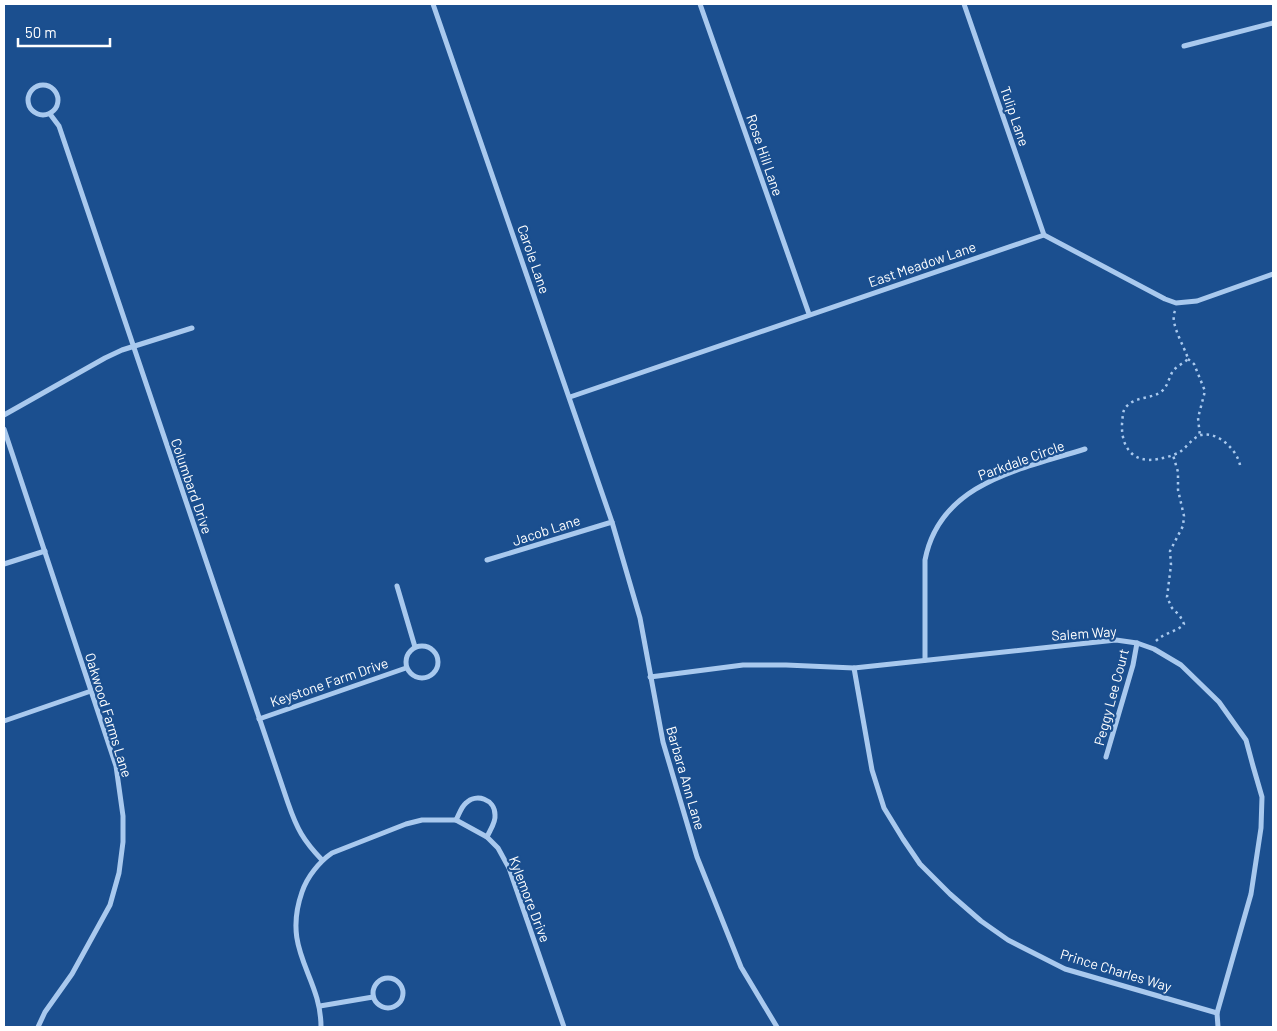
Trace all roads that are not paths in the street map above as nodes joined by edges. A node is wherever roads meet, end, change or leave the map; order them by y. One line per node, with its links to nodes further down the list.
1 (433, 4): 12 (street, Carole Lane)
2 (700, 4): 9 (street, Rose Hill Lane)
3 (964, 4): 7 (street, Tulip Lane)
4 (1273, 23): 5 (street)
5 (1184, 46)
6 (50, 114): 6 (street); 11 (street, Columbard Drive)
7 (1044, 235): 8 (street); 9 (street, East Meadow Lane)
8 (1273, 274)
9 (809, 314): 12 (street, East Meadow Lane)
10 (192, 328): 11 (street)
11 (134, 348): 13 (street); 28 (street, Columbard Drive)
12 (570, 397): 16 (street, Carole Lane)
13 (4, 414)
14 (4, 429): 17 (street, Oakwood Farms Lane)
15 (1085, 450): 23 (street, Parkdale Circle)
16 (612, 522): 18 (street, Jacob Lane); 26 (street, Barbara Ann Lane)
17 (44, 551): 19 (street); 27 (street, Oakwood Farms Lane)
18 (487, 560)
19 (4, 564)
20 (397, 586): 22 (street)
21 (1137, 642): 23 (street, Salem Way); 30 (street, Peggy Lee Court); 36 (street, Salem Way)
22 (416, 647): 24 (street, Keystone Farm Drive); 24 (street, Keystone Farm Drive)
23 (925, 660): 25 (street, Salem Way)
24 (406, 668): 28 (street, Keystone Farm Drive)
25 (854, 668): 26 (street, Salem Way); 36 (street, Prince Charles Way)
26 (650, 677): 40 (street, Barbara Ann Lane)
27 (92, 691): 29 (street); 37 (street, Oakwood Farms Lane)
28 (259, 718): 33 (street, Columbard Drive)
29 (4, 721)
30 (1106, 757)
31 (456, 820): 32 (street, Kylemore Drive); 32 (street); 33 (street, Kylemore Drive)
32 (487, 837): 39 (street, Kylemore Drive)
33 (322, 860): 35 (street)
34 (373, 997): 34 (street); 35 (street)
35 (320, 1006): 38 (street)
36 (1217, 1013): 41 (street, Salem Way)
37 (38, 1027)
38 (321, 1027)
39 (564, 1027)
40 (777, 1027)
41 (1218, 1027)

